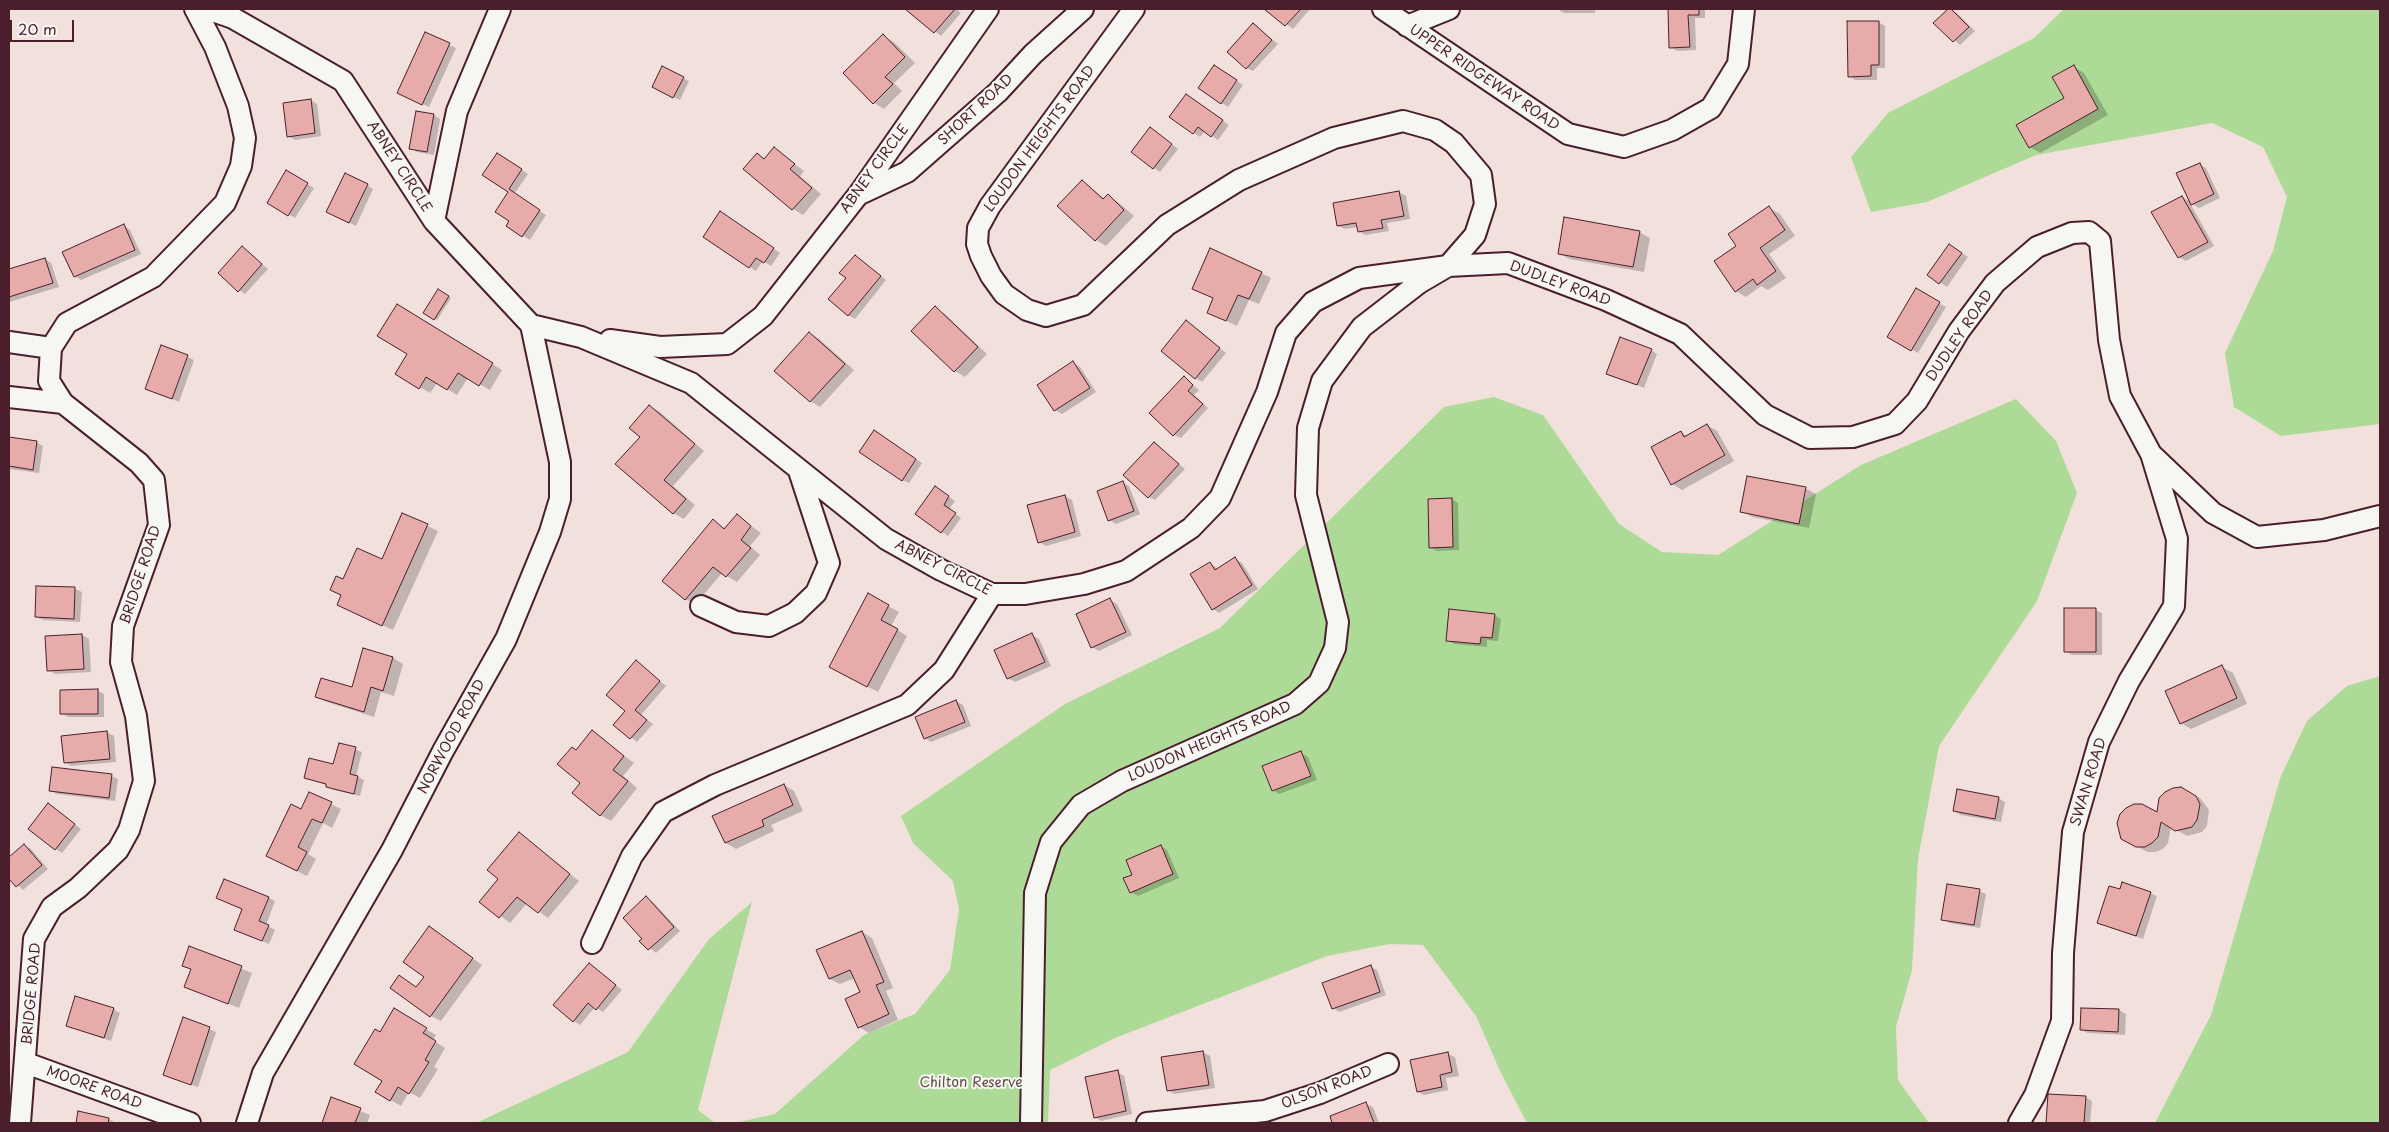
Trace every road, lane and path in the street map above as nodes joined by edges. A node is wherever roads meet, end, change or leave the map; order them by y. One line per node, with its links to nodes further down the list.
1 (195, 9): 17 (street, BRIDGE ROAD)
2 (207, 9): 12 (street, ABNEY CIRCLE)
3 (500, 9): 12 (street)
4 (988, 9): 11 (street, ABNEY CIRCLE)
5 (1083, 9): 11 (street, SHORT ROAD)
6 (1134, 9): 13 (street, LOUDON HEIGHTS ROAD)
7 (1382, 9): 10 (street, UPPER RIDGEWAY ROAD)
8 (1449, 9): 10 (street)
9 (1744, 9): 10 (street, UPPER RIDGEWAY ROAD)
10 (1407, 26)
11 (858, 194): 15 (street, ABNEY CIRCLE)
12 (434, 221): 14 (street, ABNEY CIRCLE)
13 (1448, 266): 20 (street, DUDLEY ROAD); 23 (street, ABNEY CIRCLE); 31 (street, LOUDON HEIGHTS ROAD)
14 (531, 325): 15 (street, ABNEY CIRCLE); 30 (street, NORWOOD ROAD)
15 (581, 336): 21 (street, ABNEY CIRCLE)
16 (9, 342): 17 (street)
17 (51, 348): 19 (street, BRIDGE ROAD)
18 (9, 398): 19 (street)
19 (63, 403): 26 (street, BRIDGE ROAD)
20 (2151, 454): 22 (street, DUDLEY ROAD); 33 (street, SWAN ROAD)
21 (799, 471): 23 (street, ABNEY CIRCLE); 24 (street)
22 (2380, 516)
23 (992, 594): 25 (street)
24 (701, 606)
25 (592, 943)
26 (26, 1063): 28 (street, BRIDGE ROAD); 29 (street, MOORE ROAD)
27 (1388, 1064): 32 (street, OLSON ROAD)
28 (20, 1123)
29 (190, 1123)
30 (246, 1123)
31 (1031, 1123)
32 (1147, 1123)
33 (2019, 1123)

